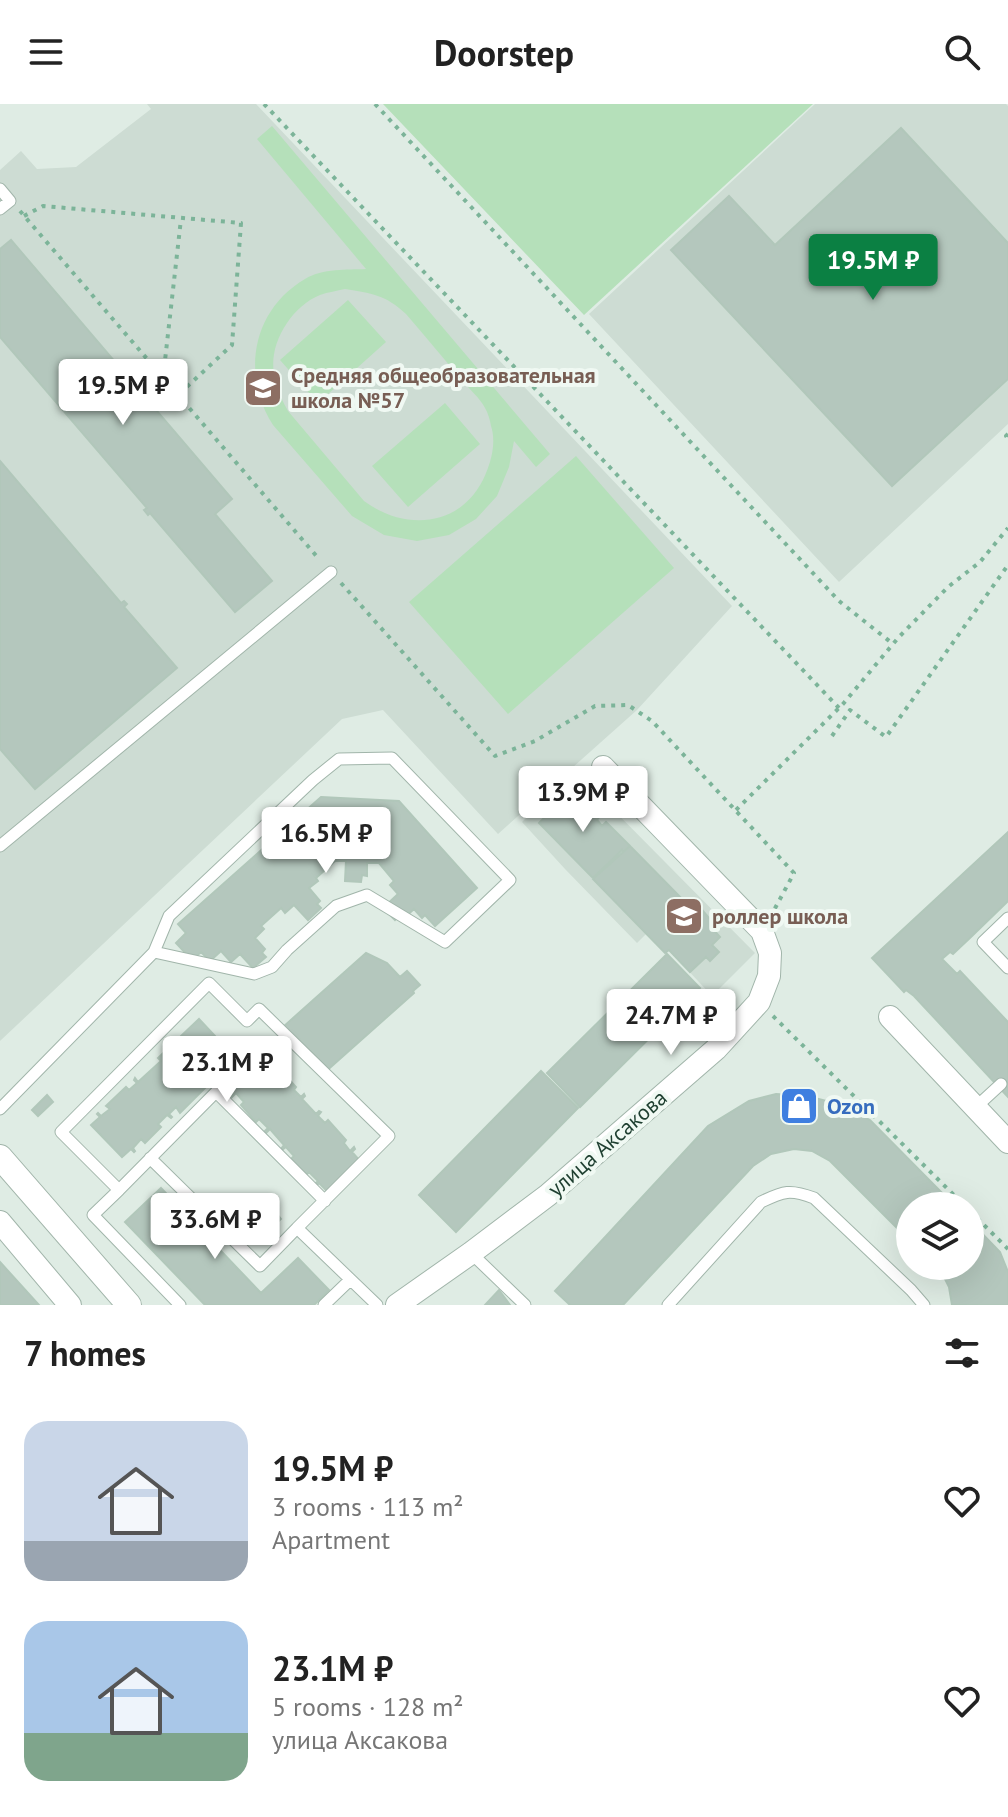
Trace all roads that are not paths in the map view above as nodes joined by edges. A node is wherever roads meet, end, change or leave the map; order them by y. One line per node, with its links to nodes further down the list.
1 (0, 189): 2 (lane)
2 (5, 205)
3 (331, 572): 5 (lane)
4 (603, 767): 20 (street, улица Аксакова)
5 (0, 846)
6 (1008, 918): 8 (lane)
7 (154, 952): 7 (lane); 12 (lane)
8 (1008, 968)
9 (890, 1017): 11 (street)
10 (1001, 1084): 11 (lane)
11 (976, 1107): 13 (street)
12 (0, 1109)
13 (1008, 1142)
14 (0, 1157): 23 (street)
15 (150, 1158): 16 (lane); 17 (lane); 19 (lane)
16 (119, 1190): 17 (lane); 24 (lane)
17 (325, 1201): 19 (lane)
18 (0, 1222): 22 (street)
19 (297, 1228): 21 (lane)
20 (471, 1253): 27 (street, улица Аксакова); 28 (lane)
21 (350, 1280): 25 (lane); 26 (lane)
22 (70, 1305)
23 (129, 1305)
24 (180, 1305)
25 (324, 1305)
26 (377, 1305)
27 (397, 1305)
28 (525, 1305)
29 (668, 1305): 30 (lane)
30 (924, 1305)

